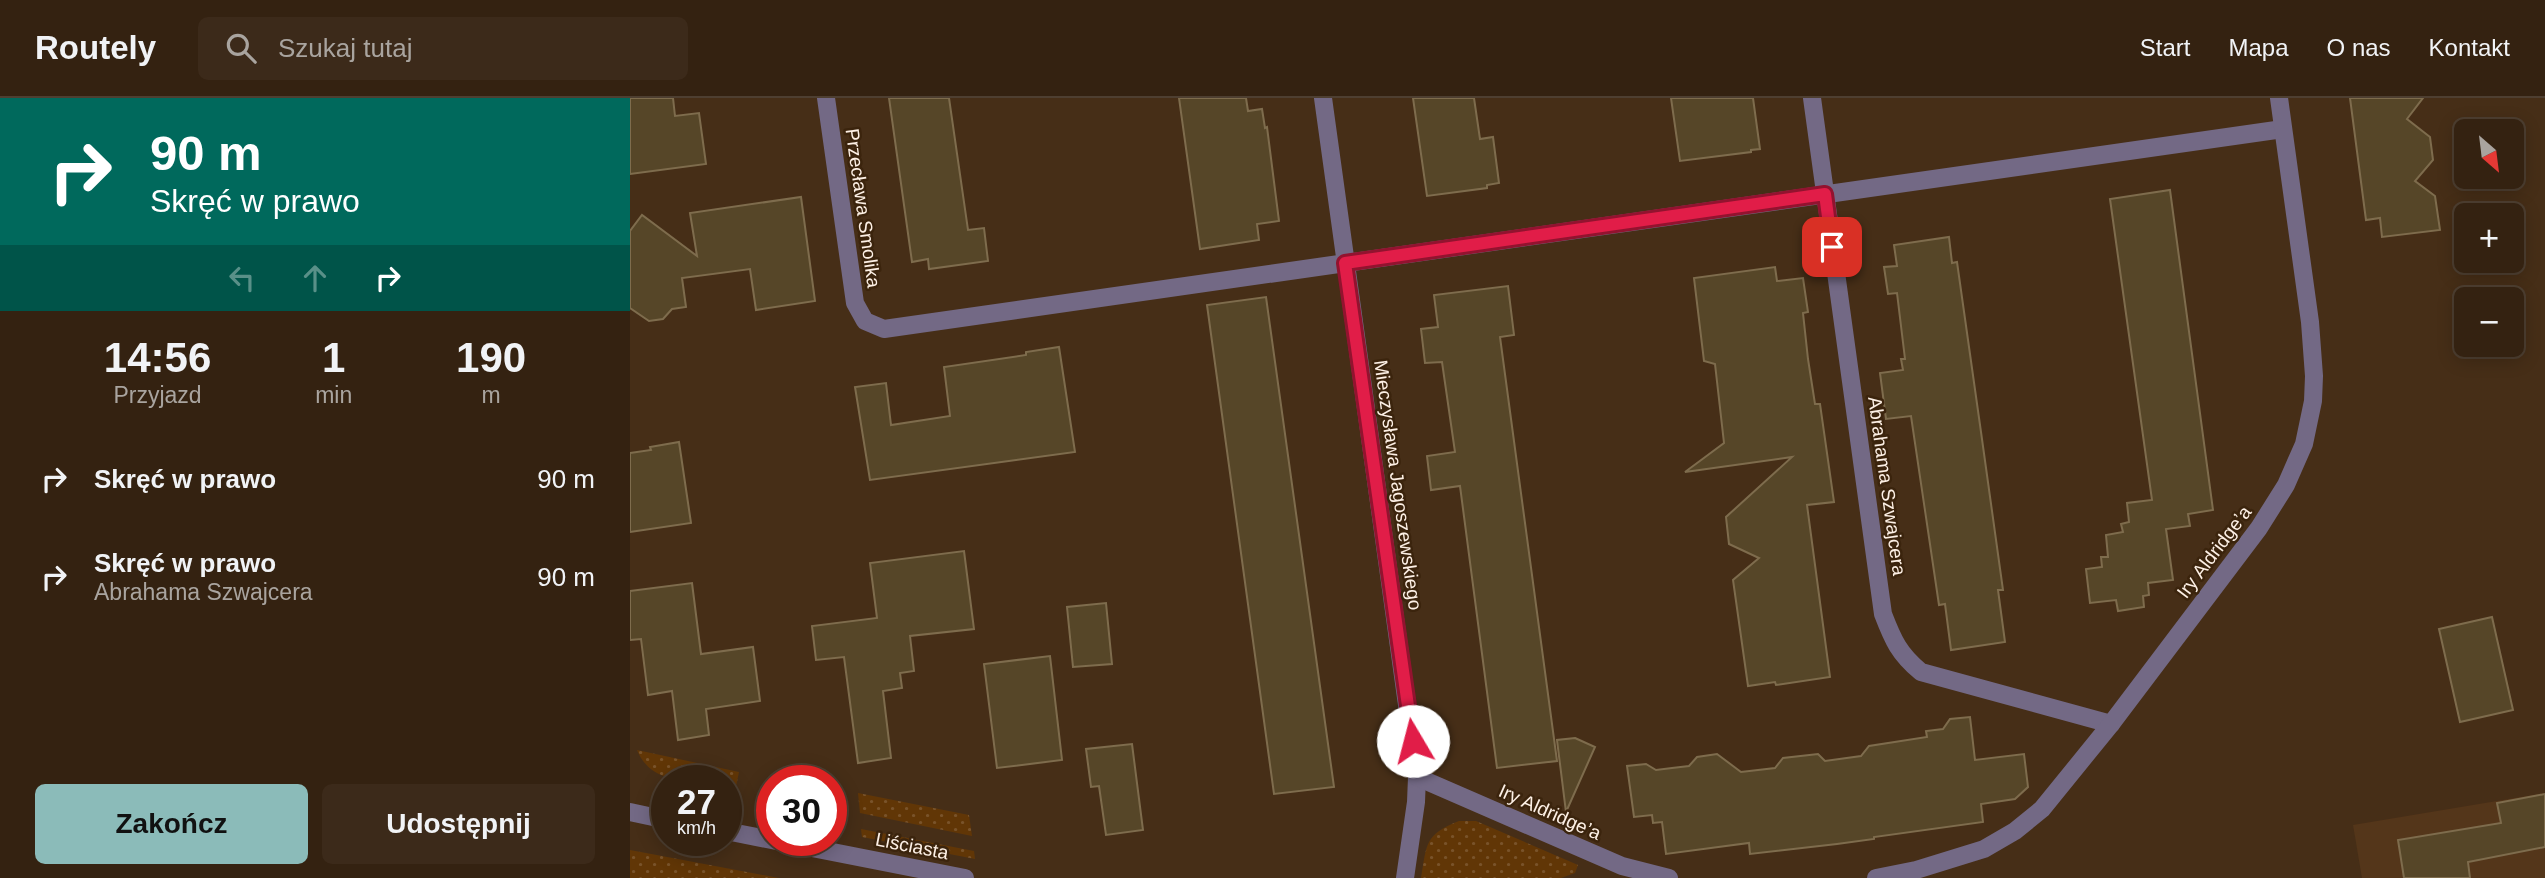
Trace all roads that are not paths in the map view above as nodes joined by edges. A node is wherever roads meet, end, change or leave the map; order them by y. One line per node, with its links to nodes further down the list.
1 (826, 98): 7 (street, Przecława Smolika)
2 (1323, 98): 7 (street, Mieczysława Jagoszewskiego)
3 (1812, 98): 6 (street, Abrahama Szwajcera)
4 (2279, 98): 5 (street, Iry Aldridge’a)
5 (2283, 129): 6 (street); 8 (street, Iry Aldridge’a)
6 (1825, 194): 7 (street); 8 (street, Abrahama Szwajcera)
7 (1345, 263): 9 (street, Mieczysława Jagoszewskiego)
8 (2111, 724): 16 (street, Iry Aldridge’a)
9 (1417, 777): 14 (street, Mieczysława Jagoszewskiego); 15 (street, Iry Aldridge’a)
10 (630, 812): 11 (street)
11 (651, 817)
12 (742, 834): 13 (street, Liściasta)
13 (965, 878)
14 (1405, 878)
15 (1669, 878)
16 (1876, 878)

